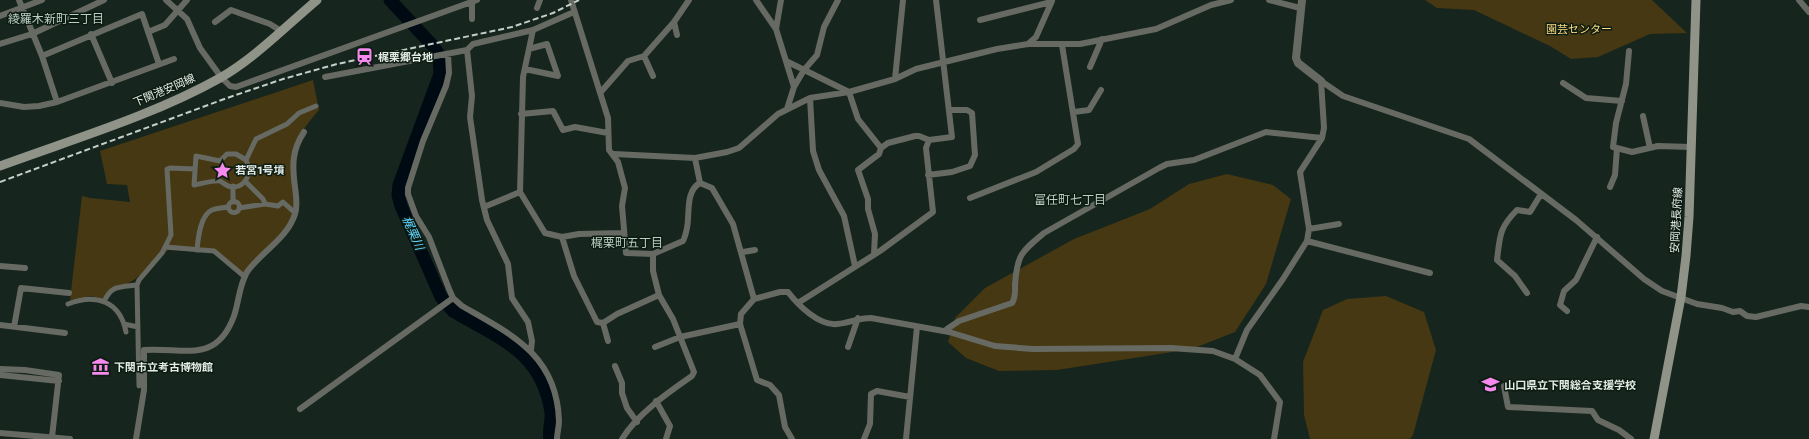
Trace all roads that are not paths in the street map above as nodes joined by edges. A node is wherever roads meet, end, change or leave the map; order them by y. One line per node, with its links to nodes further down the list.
1 (20, 0): 23 (street)
2 (42, 0): 23 (street)
3 (104, 0): 36 (street)
4 (166, 0): 24 (street)
5 (186, 0): 24 (street)
6 (317, 0): 34 (main road, 下関港安岡線)
7 (540, 0): 22 (street)
8 (571, 0): 25 (street)
9 (690, 0): 31 (street)
10 (756, 0): 32 (street)
11 (781, 0): 32 (street)
12 (838, 0): 55 (street)
13 (903, 0): 59 (street)
14 (936, 0): 51 (street)
15 (1231, 0): 39 (street)
16 (1269, 0): 21 (street)
17 (1696, 0): 81 (main road, 安岡港長府線)
18 (1799, 0): 26 (street)
19 (474, 1): 28 (street); 57 (street)
20 (1052, 1): 29 (street); 41 (street)
21 (1301, 4): 60 (street)
22 (537, 8)
23 (23, 9): 27 (street); 36 (street)
24 (178, 9): 35 (street); 57 (street)
25 (574, 12): 33 (street); 66 (street)
26 (1809, 12)
27 (0, 16)
28 (472, 19)
29 (980, 20)
30 (215, 22): 34 (street)
31 (674, 22): 38 (street); 48 (street)
32 (776, 29): 50 (street)
33 (533, 30): 43 (street); 44 (street)
34 (281, 31): 57 (main road, 下関港安岡線)
35 (148, 32): 37 (street); 52 (street)
36 (32, 34): 40 (street); 47 (street)
37 (91, 34): 47 (street); 61 (street)
38 (677, 34)
39 (1102, 39): 42 (street); 53 (street)
40 (0, 44)
41 (1028, 44): 42 (street); 51 (street)
42 (1062, 45): 74 (street)
43 (529, 49): 54 (street); 54 (street)
44 (467, 50): 46 (street); 100 (street)
45 (1629, 51): 68 (street)
46 (447, 54): 58 (street); 126 (street)
47 (42, 56): 69 (street)
48 (644, 56): 56 (street); 66 (street)
49 (174, 59): 52 (street)
50 (786, 61): 55 (street); 63 (street)
51 (943, 63): 59 (street); 73 (street)
52 (159, 64): 61 (street)
53 (1090, 67)
54 (525, 69): 75 (street)
55 (804, 70): 63 (street); 65 (street)
56 (653, 76)
57 (221, 77): 88 (main road, 下関港安岡線)
58 (326, 77)
59 (895, 79): 65 (street)
60 (1321, 81): 79 (street); 96 (street)
61 (112, 83): 69 (street)
62 (1563, 83): 68 (street)
63 (794, 87): 72 (street)
64 (1101, 90): 74 (street)
65 (849, 92): 67 (street); 82 (street)
66 (600, 93): 78 (street)
67 (810, 98): 72 (street); 117 (street)
68 (1622, 101): 83 (street)
69 (57, 102): 70 (street)
70 (0, 103)
71 (316, 106): 87 (street)
72 (787, 109): 86 (street)
73 (951, 110): 80 (street); 90 (street)
74 (1074, 112): 97 (street)
75 (522, 114): 78 (street); 95 (street)
76 (1643, 116): 84 (street)
77 (304, 132): 103 (street)
78 (608, 133): 85 (street)
79 (1322, 138): 105 (street); 142 (street)
80 (929, 140): 82 (street); 90 (street)
81 (1691, 147): 84 (street); 125 (main road, 安岡港長府線)
82 (881, 148): 115 (street)
83 (1617, 148): 84 (street); 94 (street)
84 (1650, 148)
85 (614, 154): 86 (street); 106 (street)
86 (695, 158): 92 (street)
87 (246, 160): 89 (street); 91 (street)
88 (0, 166)
89 (195, 169): 93 (street); 110 (street)
90 (928, 175): 115 (street)
91 (245, 181): 93 (street); 99 (street)
92 (700, 183): 113 (street); 114 (street)
93 (234, 186): 98 (street)
94 (1610, 187)
95 (520, 192): 100 (street); 107 (street)
96 (1541, 194): 108 (street); 123 (street)
97 (970, 198)
98 (234, 202): 101 (street); 102 (street)
99 (265, 204): 102 (street); 103 (street)
100 (484, 206): 148 (street)
101 (228, 207): 102 (street); 111 (street)
102 (239, 208)
103 (295, 214): 120 (street)
104 (1339, 224): 105 (street)
105 (1309, 229): 109 (street)
106 (623, 233): 107 (street); 114 (street)
107 (562, 237): 134 (street)
108 (1597, 237): 125 (street); 132 (street)
109 (1307, 241): 119 (street); 149 (street)
110 (166, 248): 111 (street); 121 (street)
111 (197, 250): 120 (street)
112 (755, 250): 113 (street)
113 (743, 252): 127 (street)
114 (653, 254): 124 (street)
115 (874, 254): 117 (street)
116 (0, 266): 118 (street)
117 (855, 266): 129 (street)
118 (25, 268)
119 (1430, 273)
120 (245, 277): 163 (street)
121 (137, 285): 128 (street); 139 (street)
122 (69, 293): 138 (street)
123 (1526, 294)
124 (659, 295): 134 (street); 144 (street)
125 (1681, 297): 131 (street); 172 (main road, 安岡港長府線)
126 (452, 299): 148 (street); 158 (street)
127 (754, 299): 129 (street); 136 (street)
128 (104, 302): 130 (street); 135 (street)
129 (798, 303): 133 (street)
130 (68, 304)
131 (1809, 306)
132 (1567, 311)
133 (858, 318): 140 (street); 147 (street)
134 (603, 323): 145 (street)
135 (124, 324): 139 (street); 141 (street)
136 (740, 324): 144 (street); 167 (street)
137 (0, 326): 138 (street)
138 (14, 327): 143 (street)
139 (138, 327): 154 (street)
140 (917, 327): 142 (street); 156 (street)
141 (126, 332)
142 (949, 332): 149 (street)
143 (64, 333)
144 (680, 337): 146 (street); 157 (street)
145 (608, 341)
146 (655, 347)
147 (848, 347)
148 (531, 350): 164 (street)
149 (1235, 359): 170 (street)
150 (615, 366): 159 (street)
151 (0, 369): 153 (street)
152 (0, 375): 153 (street)
153 (59, 378): 161 (street)
154 (139, 386)
155 (1504, 386): 171 (street)
156 (910, 396): 168 (street); 169 (street)
157 (656, 401): 159 (street); 166 (street)
158 (300, 410)
159 (637, 422): 165 (street)
160 (0, 433): 161 (street)
161 (52, 437): 162 (street)
162 (70, 439)
163 (136, 439)
164 (557, 439)
165 (622, 439)
166 (666, 439)
167 (792, 439)
168 (864, 439)
169 (906, 439)
170 (1274, 439)
171 (1631, 439)
172 (1654, 439)

